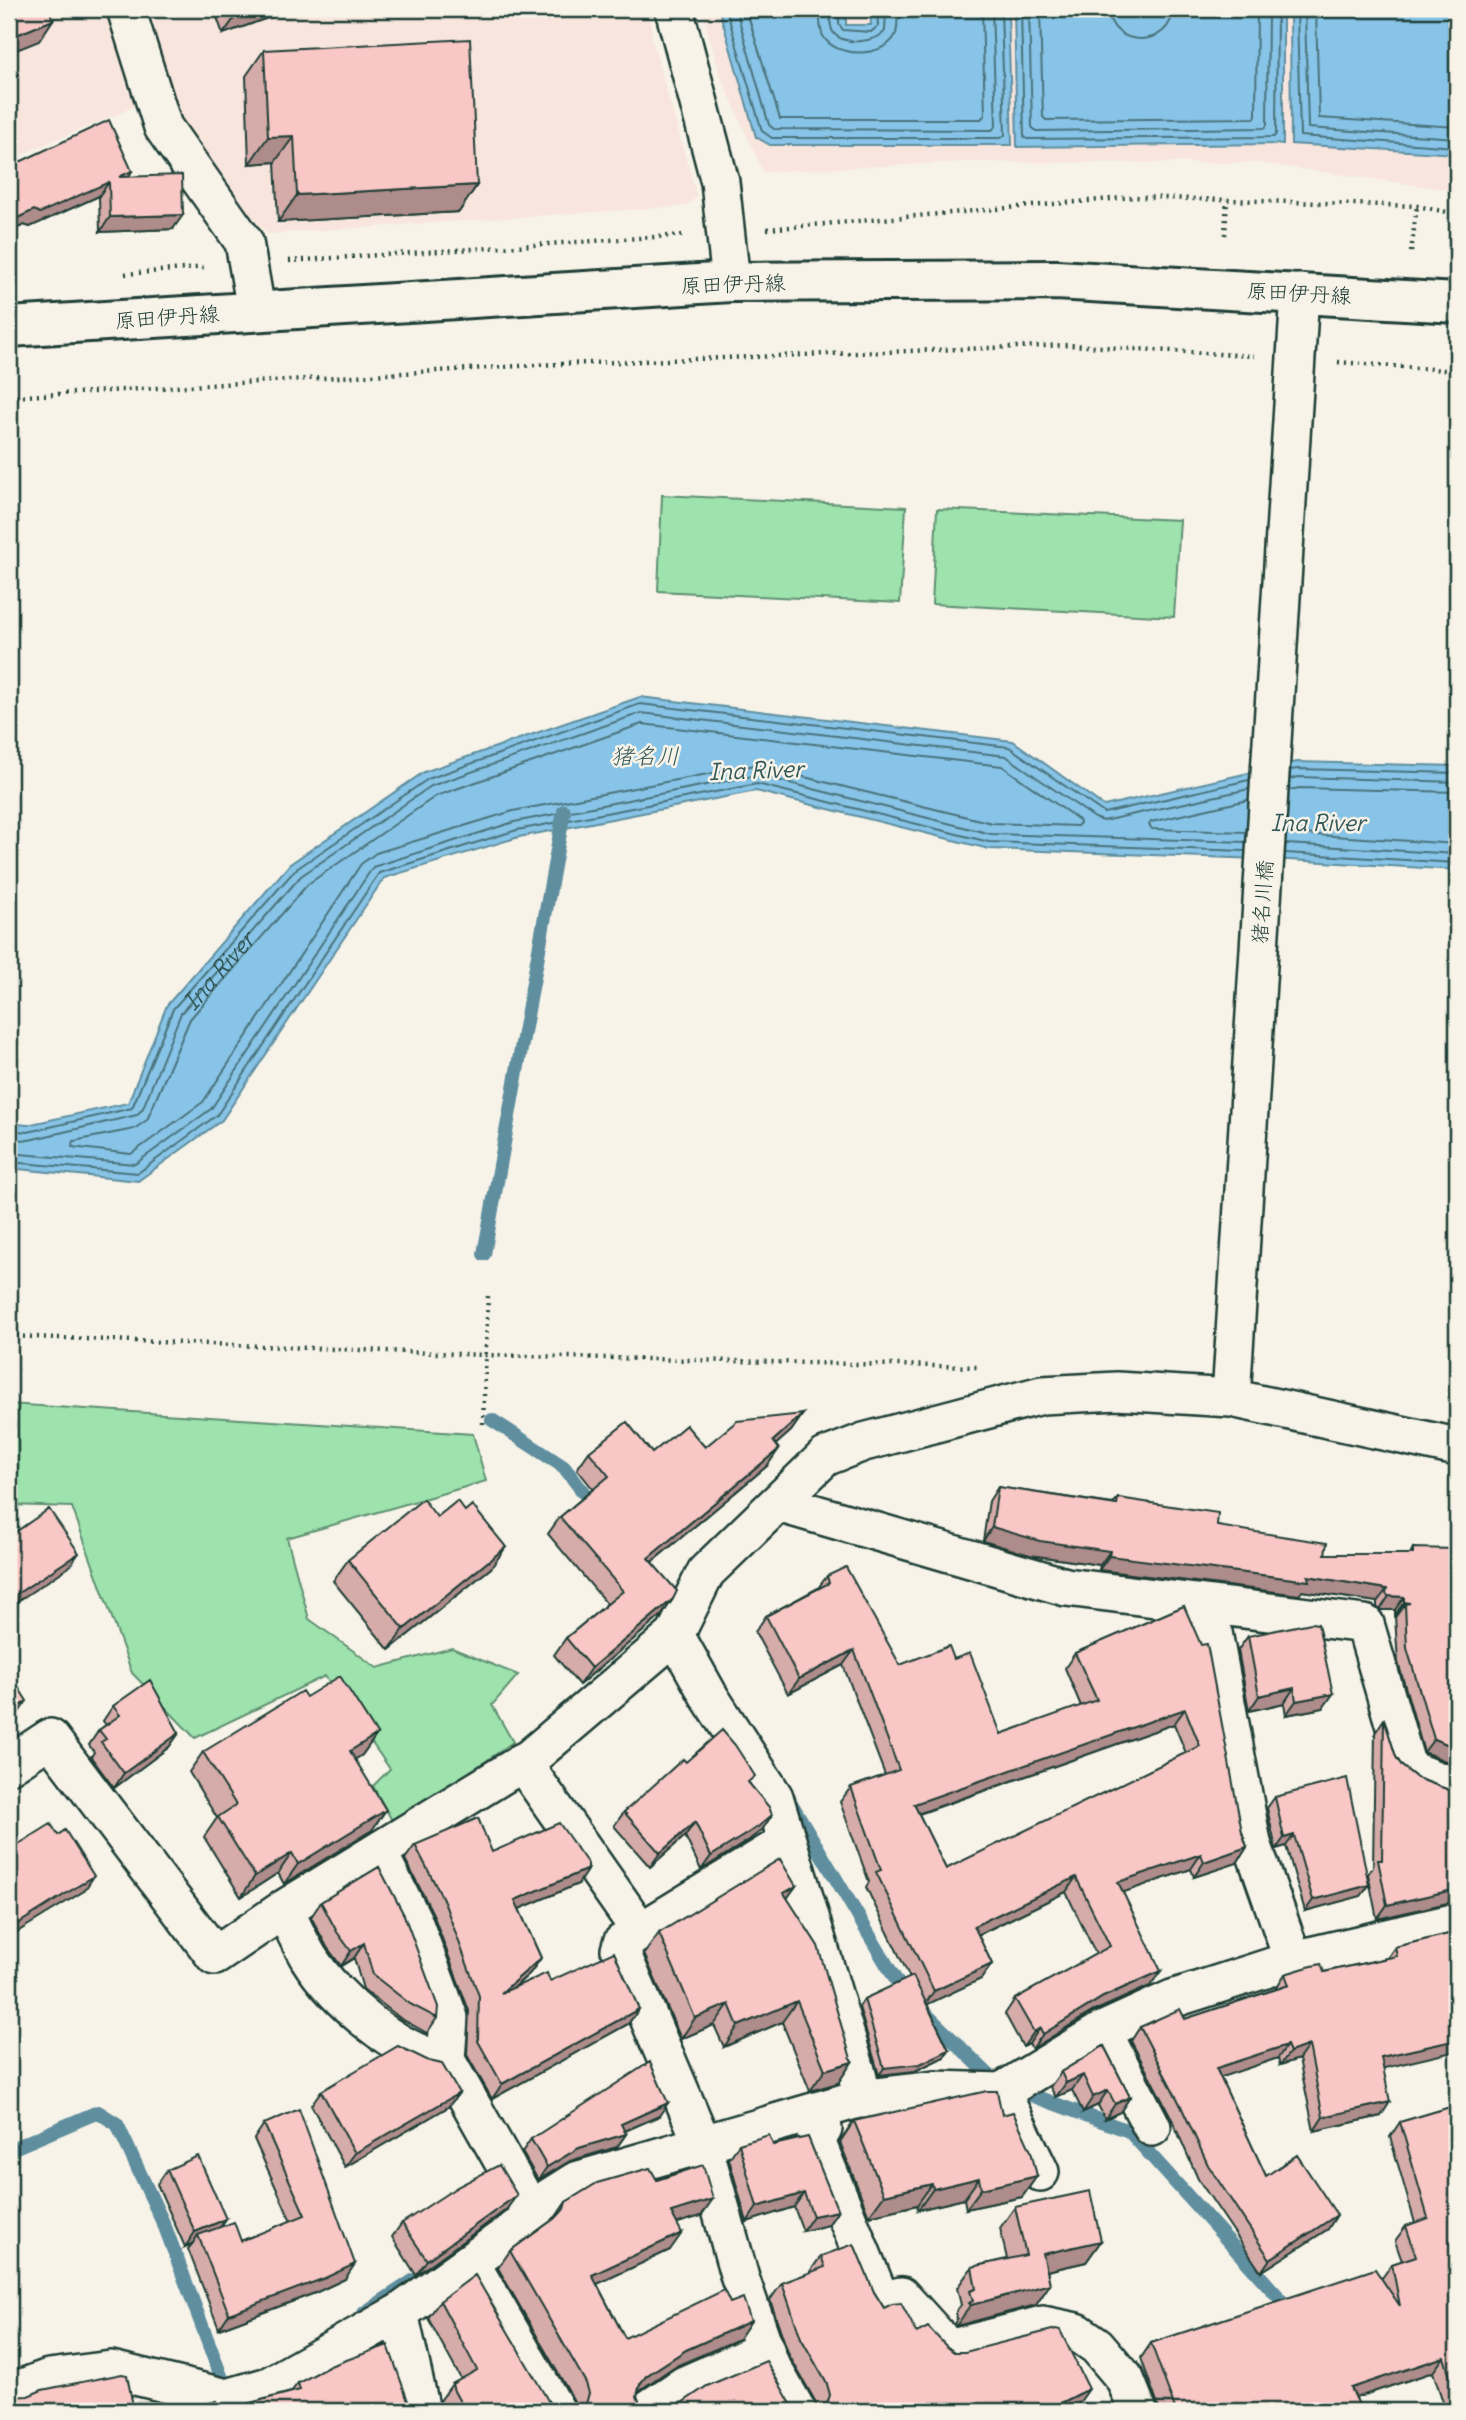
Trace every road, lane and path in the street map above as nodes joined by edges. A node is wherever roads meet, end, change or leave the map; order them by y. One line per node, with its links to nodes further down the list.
1 (126, 9): 10 (street)
2 (674, 9): 7 (street)
3 (1227, 200): 5 (path)
4 (1417, 206): 6 (path)
5 (1225, 234)
6 (1411, 253)
7 (731, 282): 8 (street, 原田伊丹線); 10 (street, 原田伊丹線)
8 (1300, 293): 9 (street, 原田伊丹線); 20 (street, 猪名川橋)
9 (1457, 303)
10 (256, 310): 11 (street, 原田伊丹線)
11 (9, 327)
12 (1256, 356): 15 (path)
13 (1337, 362): 14 (path)
14 (1457, 371)
15 (9, 397)
16 (488, 1295): 18 (path)
17 (9, 1336): 18 (path)
18 (486, 1355): 19 (path); 21 (path)
19 (980, 1367)
20 (1231, 1398): 22 (street); 23 (street)
21 (483, 1424)
22 (1457, 1447)
23 (778, 1503): 24 (street); 25 (street)
24 (1208, 1605): 28 (street); 34 (street)
25 (675, 1635): 26 (street); 29 (street)
26 (522, 1762): 30 (street); 33 (street)
27 (9, 1765): 31 (street)
28 (1457, 1788)
29 (787, 1842): 33 (street); 38 (street)
30 (378, 1852): 31 (street); 36 (street)
31 (284, 1909): 36 (street)
32 (1457, 1922): 34 (street)
33 (641, 1932): 41 (street)
34 (1293, 1960): 35 (street)
35 (1102, 2031): 37 (street); 40 (street)
36 (446, 2060): 43 (street)
37 (1001, 2092): 38 (street); 42 (street)
38 (863, 2099): 39 (street)
39 (820, 2111): 41 (street); 52 (street)
40 (1152, 2127)
41 (703, 2145): 43 (street); 46 (street)
42 (1040, 2172)
43 (530, 2210): 44 (street)
44 (470, 2262): 45 (street); 49 (street)
45 (398, 2313): 47 (street); 48 (street)
46 (765, 2350): 50 (street); 51 (street)
47 (9, 2393)
48 (421, 2411)
49 (556, 2411)
50 (646, 2411)
51 (797, 2411)
52 (1138, 2411)

